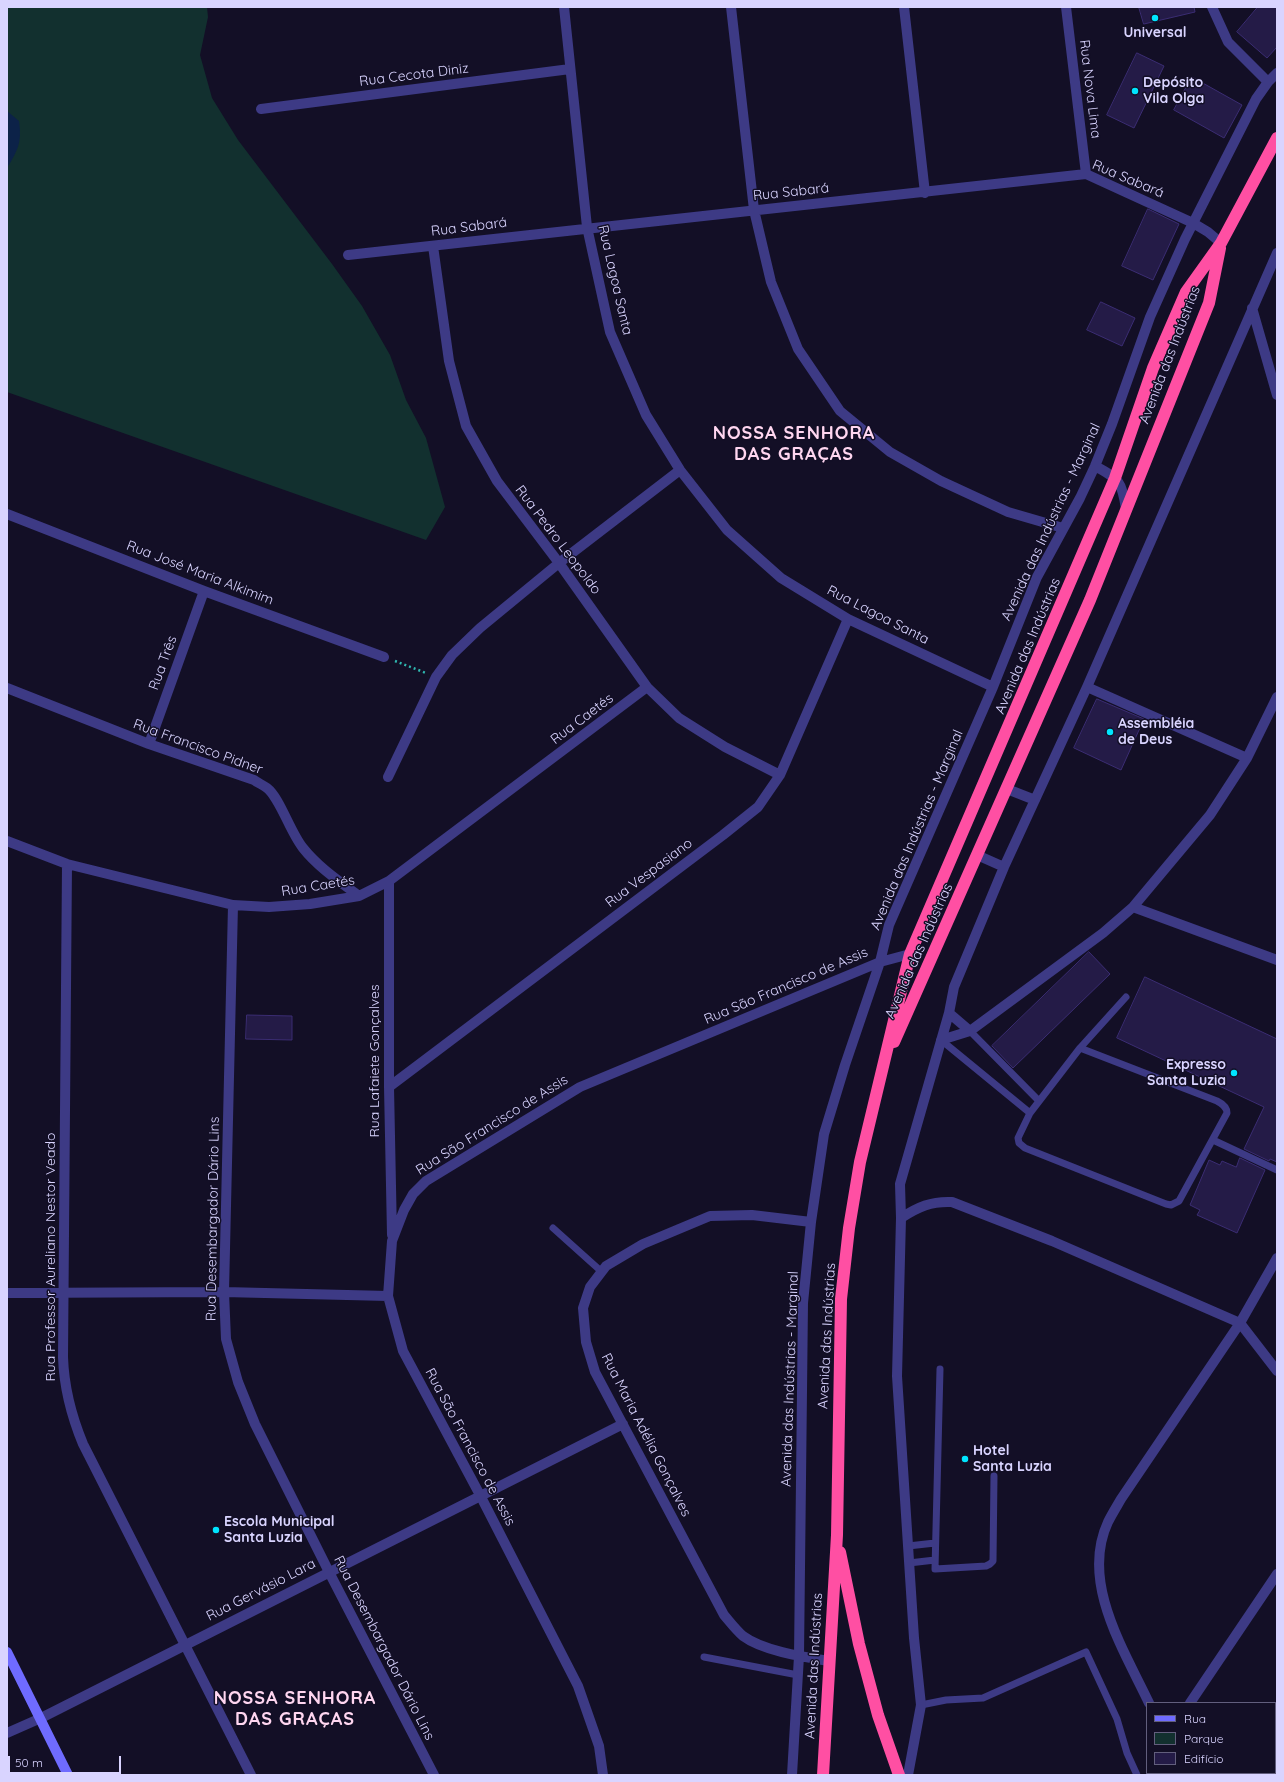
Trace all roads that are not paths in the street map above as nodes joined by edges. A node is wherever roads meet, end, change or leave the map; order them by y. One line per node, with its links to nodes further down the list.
1 (564, 7): 6 (street, Rua Lagoa Santa)
2 (731, 7): 13 (street)
3 (904, 7): 12 (street)
4 (1066, 7): 11 (street, Rua Nova Lima)
5 (1212, 7): 8 (street)
6 (570, 69): 9 (street, Rua Cecota Diniz); 15 (street, Rua Lagoa Santa)
7 (1277, 73): 8 (street, Avenida das Indústrias - Marginal)
8 (1268, 82): 14 (street, Avenida das Indústrias - Marginal)
9 (261, 109)
10 (1277, 138): 16 (highway, Avenida das Indústrias)
11 (1086, 174): 12 (street, Rua Sabará); 14 (street, Rua Sabará)
12 (925, 193): 13 (street, Rua Sabará)
13 (754, 210): 15 (street, Rua Sabará); 27 (street)
14 (1194, 223): 16 (street, Rua Sabará); 22 (street, Avenida das Indústrias - Marginal)
15 (587, 227): 17 (street, Rua Sabará); 23 (street, Rua Lagoa Santa)
16 (1221, 243): 24 (highway, Avenida das Indústrias); 25 (highway, Avenida das Indústrias)
17 (433, 246): 19 (street, Rua Sabará); 28 (street, Rua Pedro Leopoldo)
18 (1277, 253): 20 (street)
19 (348, 254)
20 (1252, 308): 21 (street); 34 (street)
21 (1277, 395)
22 (1095, 466): 24 (street); 27 (street, Avenida das Indústrias - Marginal)
23 (680, 470): 28 (street); 30 (street, Rua Lagoa Santa)
24 (1115, 478): 25 (street); 51 (highway, Avenida das Indústrias)
25 (1126, 509): 41 (highway, Avenida das Indústrias)
26 (7, 514): 29 (street, Rua José Maria Alkimim)
27 (1063, 528): 33 (street, Avenida das Indústrias - Marginal)
28 (559, 563): 32 (street, Rua Pedro Leopoldo); 40 (street)
29 (204, 591): 31 (street, Rua José Maria Alkimim); 37 (street, Rua Três)
30 (848, 619): 33 (street, Rua Lagoa Santa); 39 (street, Rua Vespasiano)
31 (384, 657)
32 (647, 687): 39 (street, Rua Pedro Leopoldo); 47 (street, Rua Caetés)
33 (993, 687): 53 (street, Avenida das Indústrias - Marginal)
34 (1087, 687): 38 (street); 42 (street)
35 (7, 688): 37 (street, Rua Francisco Pidner)
36 (1277, 697): 38 (street)
37 (149, 744): 48 (street, Rua Francisco Pidner)
38 (1247, 758): 50 (street)
39 (780, 775): 60 (street, Rua Vespasiano)
40 (388, 777)
41 (1007, 789): 42 (street); 44 (highway, Avenida das Indústrias)
42 (1035, 800): 46 (street)
43 (7, 841): 45 (street, Rua Caetés)
44 (977, 855): 46 (street); 59 (highway, Avenida das Indústrias)
45 (67, 864): 49 (street, Rua Caetés); 72 (street, Rua Professor Aureliano Nestor Veado)
46 (1004, 867): 55 (street)
47 (389, 881): 48 (street, Rua Caetés); 60 (street, Rua Lafaiete Gonçalves)
48 (359, 896): 49 (street, Rua Caetés)
49 (233, 904): 73 (street, Rua Desembargador Dário Lins)
50 (1133, 907): 52 (street); 56 (street)
51 (910, 954): 53 (street, Rua São Francisco de Assis); 59 (highway, Avenida das Indústrias)
52 (1277, 960)
53 (880, 962): 66 (street, Avenida das Indústrias - Marginal); 68 (street, Rua São Francisco de Assis)
54 (1126, 997): 58 (lane)
55 (949, 1013): 56 (street); 57 (street)
56 (970, 1031): 57 (street); 61 (lane)
57 (941, 1040): 62 (lane); 65 (street)
58 (1080, 1048): 61 (lane); 63 (lane)
59 (882, 1070): 81 (highway, Avenida das Indústrias)
60 (389, 1086): 68 (street, Rua Lafaiete Gonçalves)
61 (1039, 1102): 62 (lane)
62 (1030, 1113): 63 (lane)
63 (1213, 1140): 64 (lane)
64 (1277, 1170)
65 (901, 1218): 75 (street); 83 (street)
66 (811, 1222): 70 (street, Rua Maria Adélia Gonçalves); 90 (street, Avenida das Indústrias - Marginal)
67 (553, 1228): 70 (lane)
68 (392, 1241): 74 (street, Rua São Francisco de Assis)
69 (1277, 1258): 75 (street)
70 (602, 1272): 78 (street, Rua Maria Adélia Gonçalves)
71 (7, 1292): 72 (street)
72 (64, 1292): 73 (street); 88 (street, Rua Professor Aureliano Nestor Veado)
73 (224, 1292): 74 (street); 86 (street, Rua Desembargador Dário Lins)
74 (388, 1296): 80 (street, Rua São Francisco de Assis)
75 (1240, 1323): 77 (street); 94 (street)
76 (940, 1369): 82 (lane)
77 (1277, 1371)
78 (623, 1424): 80 (street, Rua Gervásio Lara); 90 (street, Rua Maria Adélia Gonçalves)
79 (994, 1476): 84 (lane)
80 (480, 1495): 86 (street, Rua Gervásio Lara); 102 (street, Rua São Francisco de Assis)
81 (837, 1535): 92 (highway, Avenida das Indústrias); 105 (highway, Avenida das Indústrias)
82 (935, 1543): 83 (lane); 84 (lane)
83 (908, 1546): 85 (street)
84 (935, 1560): 85 (lane)
85 (909, 1563): 96 (street)
86 (329, 1572): 88 (street, Rua Gervásio Lara); 101 (street, Rua Desembargador Dário Lins)
87 (1277, 1574): 95 (street)
88 (185, 1644): 97 (street, Rua Gervásio Lara); 100 (street, Rua Professor Aureliano Nestor Veado)
89 (7, 1652): 97 (main road)
90 (799, 1656): 92 (street, Rua Maria Adélia Gonçalves); 93 (street, Avenida das Indústrias - Marginal)
91 (704, 1657): 93 (lane)
92 (829, 1661): 104 (highway, Avenida das Indústrias)
93 (798, 1675): 103 (street, Avenida das Indústrias - Marginal)
94 (1149, 1702)
95 (1191, 1702)
96 (921, 1705): 106 (street); 107 (lane)
97 (41, 1718): 98 (street, Rua Gervásio Lara); 99 (main road)
98 (7, 1733)
99 (68, 1775)
100 (251, 1775)
101 (434, 1775)
102 (603, 1775)
103 (792, 1775)
104 (823, 1775)
105 (899, 1775)
106 (908, 1775)
107 (1137, 1775)

